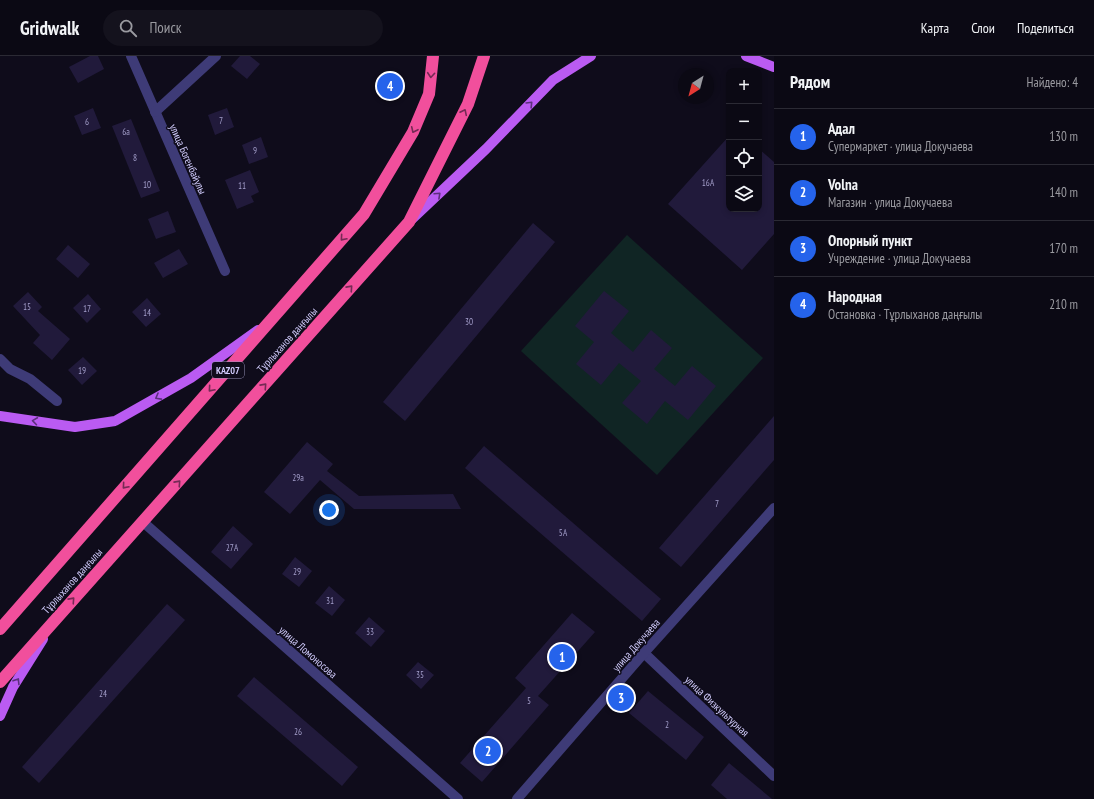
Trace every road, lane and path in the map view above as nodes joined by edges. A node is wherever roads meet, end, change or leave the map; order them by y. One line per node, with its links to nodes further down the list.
1 (131, 56): 8 (street, улица Богенбайулы)
2 (216, 56): 8 (street)
3 (433, 56): 11 (highway, Тұрлыханов даңғылы / KAZ07, one-way to 11)
4 (484, 56): 9 (highway, Тұрлыханов даңғылы, one-way to 4)
5 (591, 56): 9 (main road, one-way to 5)
6 (746, 56): 7 (main road)
7 (774, 67)
8 (155, 112): 10 (street, улица Богенбайулы)
9 (409, 222): 16 (highway, Тұрлыханов даңғылы, one-way to 9)
10 (225, 271)
11 (271, 320): 14 (main road, one-way to 14); 18 (highway, Тұрлыханов даңғылы / KAZ07, one-way to 18)
12 (0, 359): 13 (street)
13 (57, 401)
14 (0, 416)
15 (774, 508): 19 (street, улица Докучаева)
16 (143, 522): 17 (highway, Тұрлыханов даңғылы, one-way to 16); 23 (street, улица Ломоносова)
17 (58, 617): 20 (highway, Тұрлыханов даңғылы); 21 (main road, one-way to 17)
18 (0, 629)
19 (644, 653): 22 (street, улица Физкультурная); 24 (street, улица Докучаева)
20 (0, 682)
21 (0, 716)
22 (774, 776)
23 (458, 799)
24 (517, 799)

